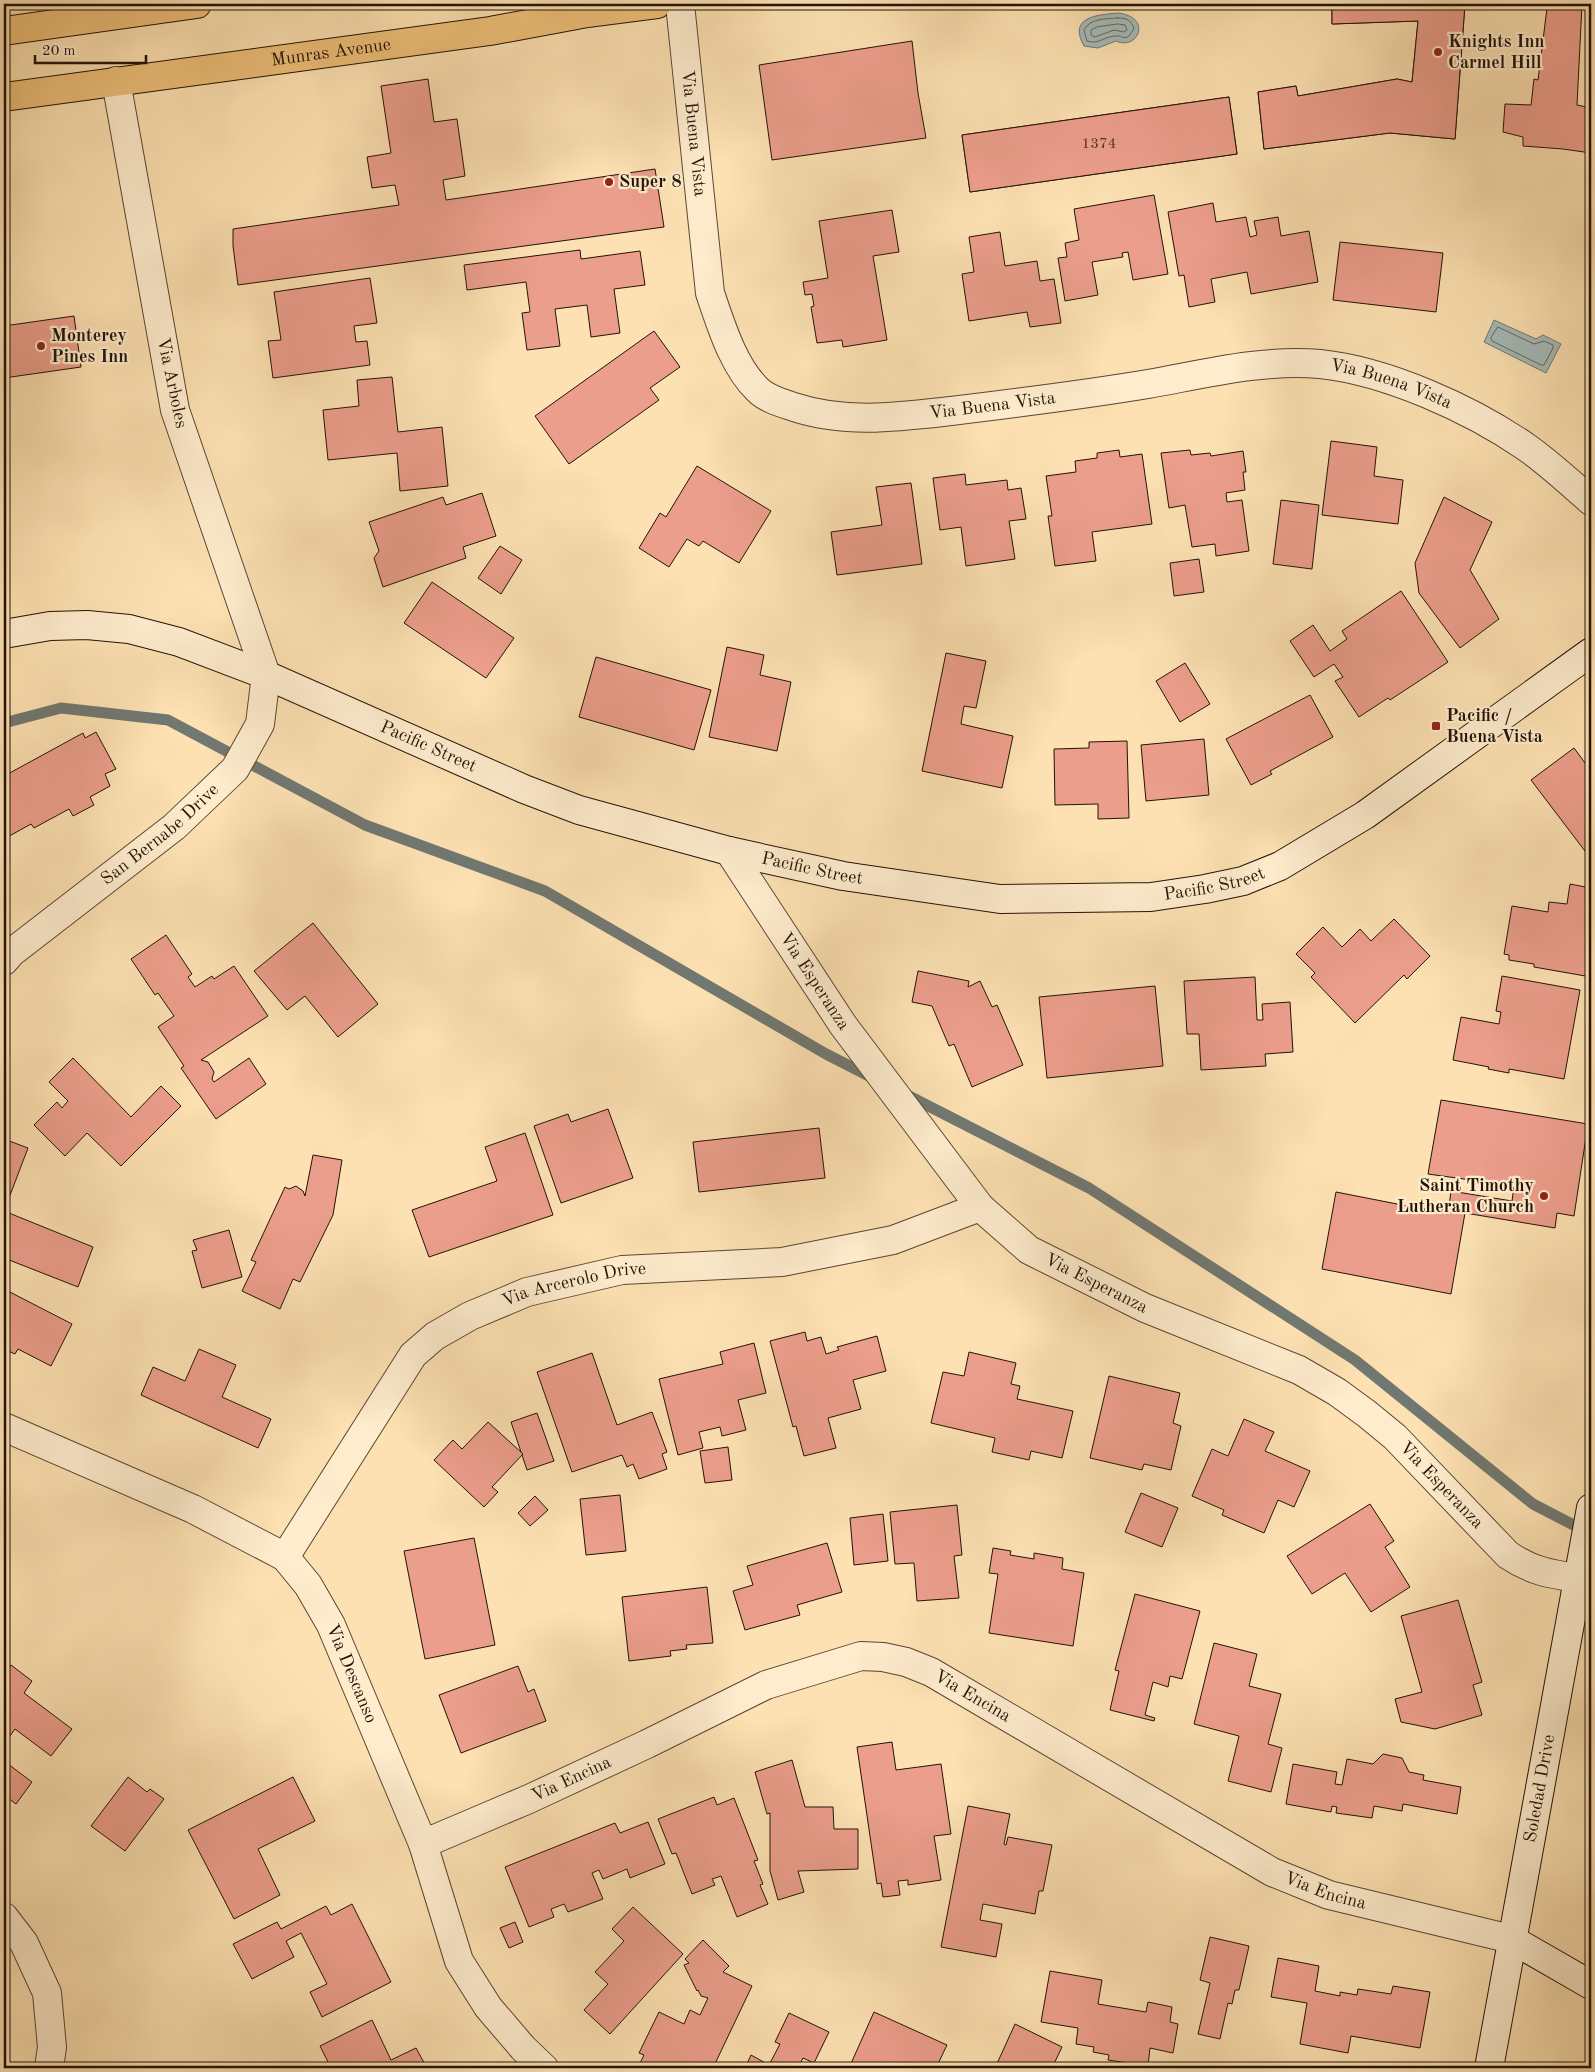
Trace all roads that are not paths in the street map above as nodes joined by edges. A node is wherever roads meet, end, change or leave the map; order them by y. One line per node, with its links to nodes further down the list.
1 (197, 4): 4 (main road)
2 (657, 4): 5 (main road, Munras Avenue)
3 (680, 4): 7 (street, Via Buena Vista)
4 (4, 31)
5 (116, 82): 6 (main road, Munras Avenue); 10 (street, Via Arboles)
6 (4, 97)
7 (1591, 501)
8 (4, 634): 10 (street, Pacific Street)
9 (1591, 652): 11 (street, Pacific Street)
10 (266, 675): 11 (street, Pacific Street); 12 (street, San Bernabe Drive)
11 (730, 851): 13 (street, Via Esperanza)
12 (4, 961)
13 (980, 1207): 16 (street, Via Arcerolo Drive); 17 (street, Via Esperanza)
14 (4, 1427): 16 (street, Via Descanso)
15 (1590, 1519): 17 (street, Soledad Drive)
16 (285, 1557): 18 (street, Via Descanso)
17 (1578, 1578): 20 (street, Soledad Drive)
18 (423, 1844): 20 (street, Via Encina); 23 (street, Via Descanso)
19 (4, 1917): 22 (street)
20 (1511, 1939): 21 (street, Via Encina); 24 (street, Soledad Drive)
21 (1591, 1985)
22 (49, 2068)
23 (544, 2068)
24 (1489, 2068)

